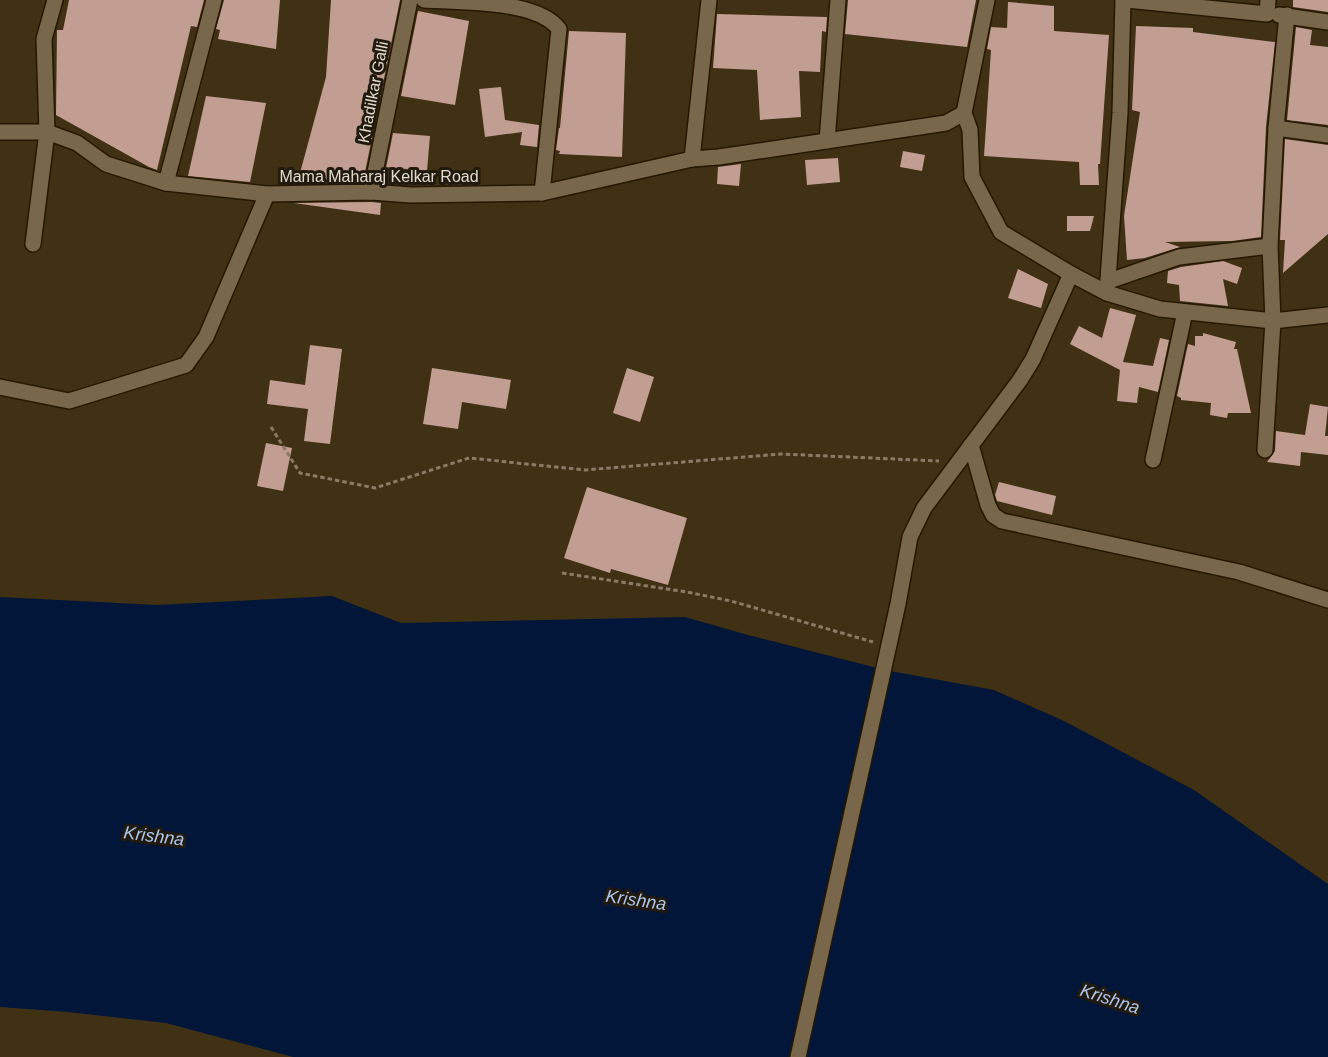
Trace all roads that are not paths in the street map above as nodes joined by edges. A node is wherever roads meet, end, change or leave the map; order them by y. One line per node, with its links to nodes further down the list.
1 (55, 0): 15 (street)
2 (214, 0): 19 (street)
3 (410, 0): 20 (street, Khadilkar Galli)
4 (424, 0): 21 (street)
5 (709, 0): 18 (street)
6 (838, 0): 17 (street)
7 (987, 0): 12 (street)
8 (1125, 0): 9 (street); 26 (street)
9 (1268, 7): 10 (street)
10 (1287, 15): 11 (street); 13 (street)
11 (1328, 22)
12 (964, 113): 17 (street, Mama Maharaj Kelkar Road); 25 (street)
13 (1276, 128): 16 (street); 24 (street)
14 (0, 132): 15 (street)
15 (47, 132): 19 (street, Mama Maharaj Kelkar Road); 23 (street)
16 (1328, 135)
17 (827, 141): 18 (street, Mama Maharaj Kelkar Road)
18 (692, 159): 21 (street, Mama Maharaj Kelkar Road)
19 (166, 183): 22 (street, Mama Maharaj Kelkar Road)
20 (371, 192): 21 (street, Mama Maharaj Kelkar Road); 22 (street, Mama Maharaj Kelkar Road)
21 (542, 193)
22 (267, 194): 30 (street)
23 (33, 244)
24 (1270, 246): 26 (street); 29 (street)
25 (1071, 274): 26 (street); 31 (street)
26 (1108, 287): 27 (street)
27 (1185, 312): 29 (street); 33 (street)
28 (1328, 315): 29 (street)
29 (1273, 321): 32 (street)
30 (0, 387)
31 (971, 445): 34 (street); 35 (street)
32 (1264, 450)
33 (1153, 460)
34 (1328, 600)
35 (798, 1057)

